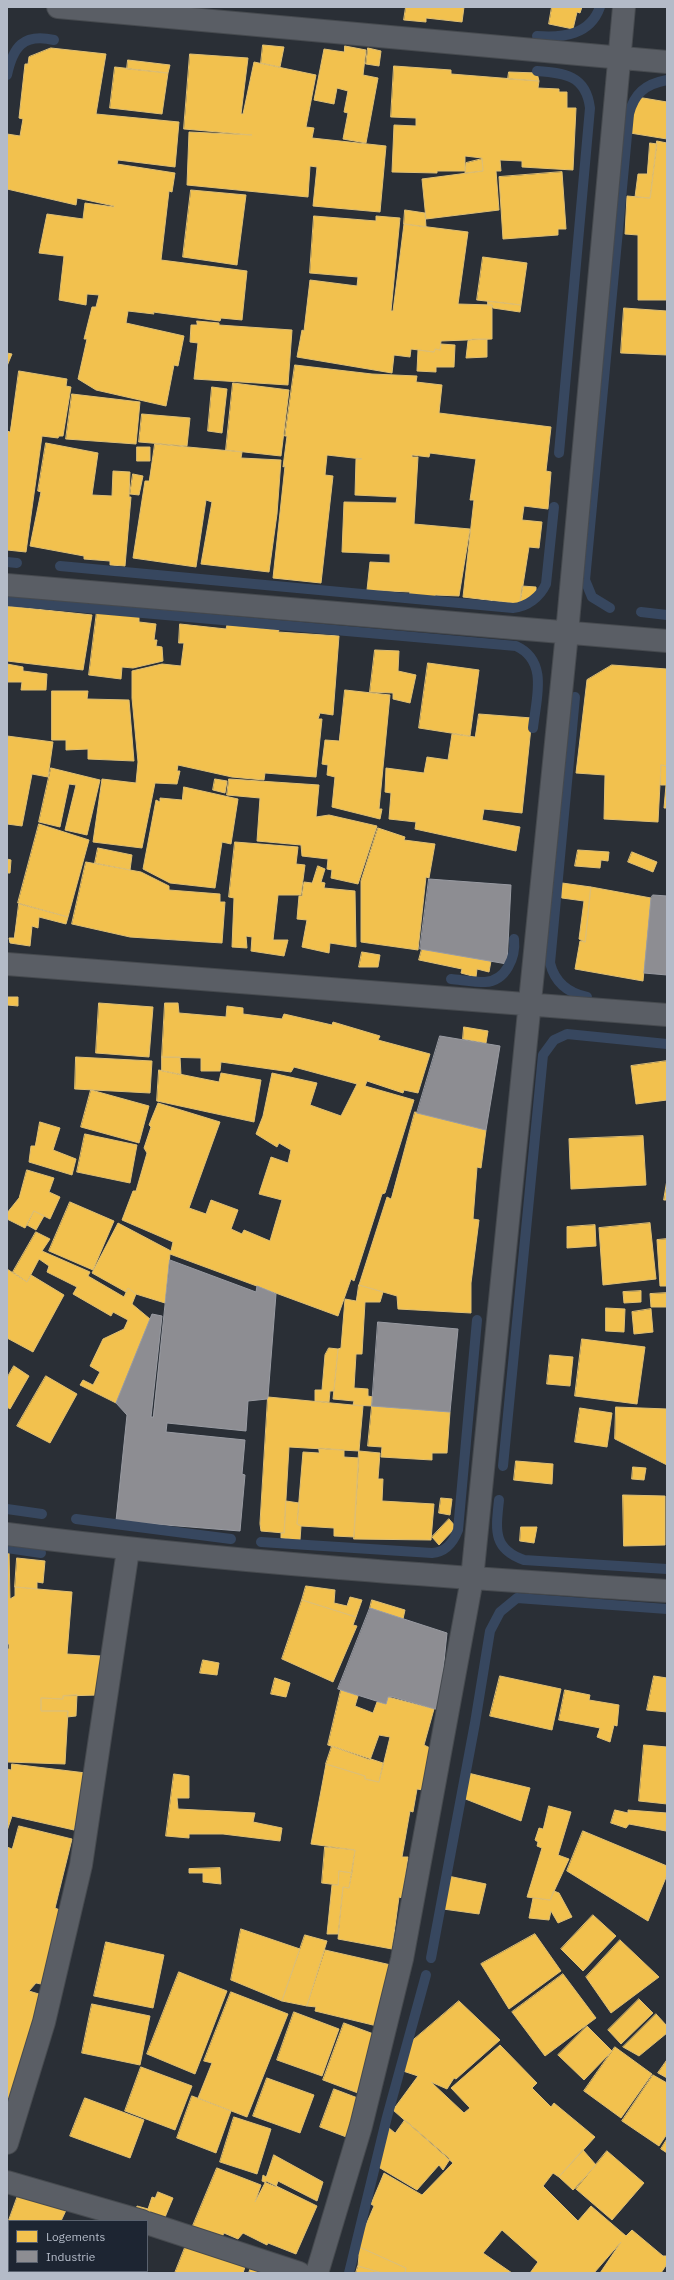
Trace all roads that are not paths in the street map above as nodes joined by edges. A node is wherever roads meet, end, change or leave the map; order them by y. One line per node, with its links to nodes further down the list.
1 (58, 7): 3 (street)
2 (624, 7): 3 (street)
3 (619, 58): 4 (street); 6 (street)
4 (667, 62)
5 (7, 585): 6 (street)
6 (567, 633): 7 (street); 9 (street)
7 (667, 641)
8 (7, 964): 9 (street)
9 (530, 1004): 10 (street); 13 (street)
10 (667, 1015)
11 (7, 1534): 12 (street)
12 (128, 1550): 13 (street); 15 (street)
13 (472, 1579): 14 (street); 20 (street)
14 (667, 1591)
15 (7, 2143)
16 (7, 2182): 17 (street)
17 (139, 2220)
18 (148, 2223): 19 (street)
19 (299, 2273)
20 (317, 2273)

